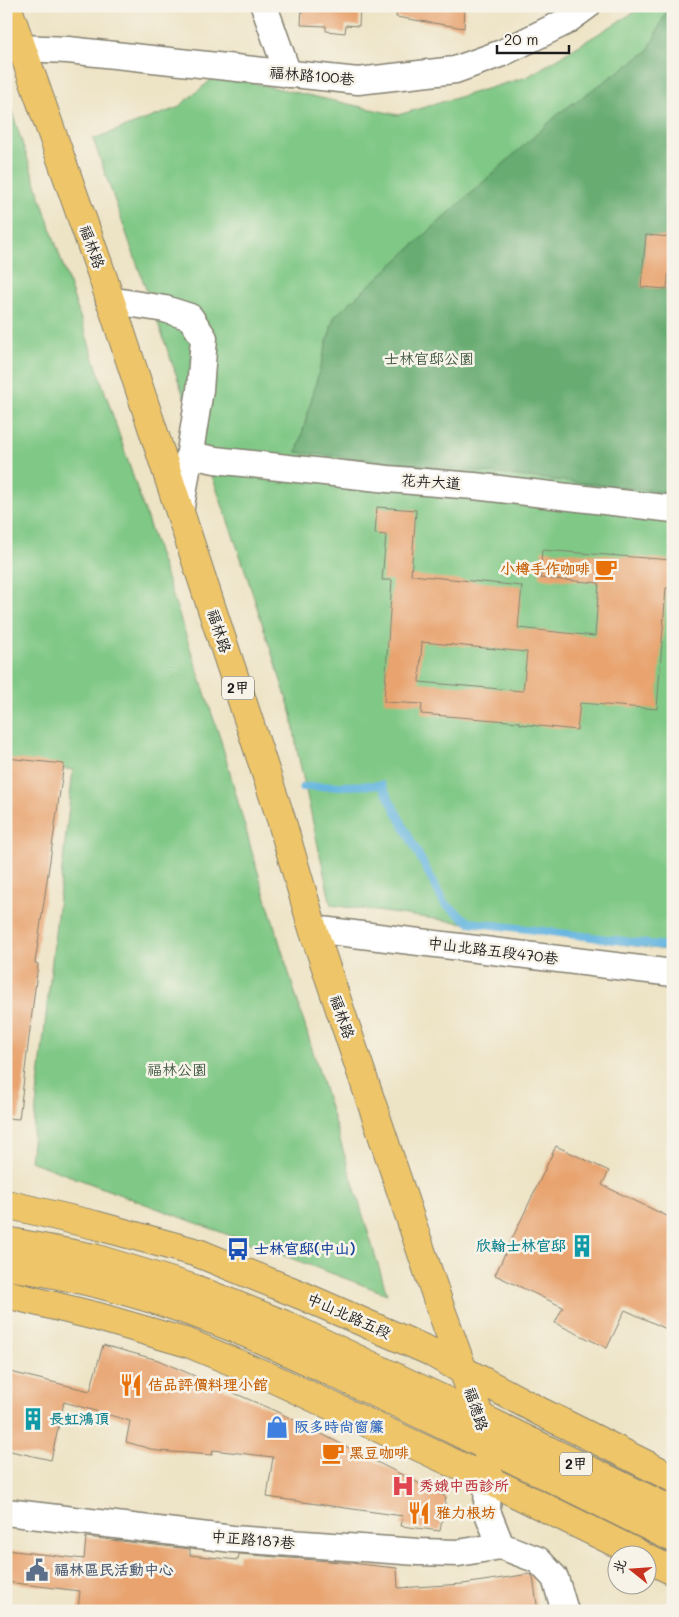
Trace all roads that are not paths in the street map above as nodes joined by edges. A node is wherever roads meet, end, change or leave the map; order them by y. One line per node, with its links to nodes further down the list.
1 (7, 6): 4 (main road, 福林路 / 2甲)
2 (264, 6): 5 (street)
3 (588, 6): 5 (street, 福林路100巷)
4 (21, 48): 5 (street, 福林路100巷); 6 (main road, 福林路 / 2甲)
5 (288, 74)
6 (109, 300): 7 (street); 9 (main road, 福林路 / 2甲)
7 (190, 455): 8 (street, 花卉大道); 9 (street)
8 (673, 509)
9 (180, 513): 10 (main road, 福林路 / 2甲)
10 (312, 929): 11 (street, 中山北路五段470巷); 16 (main road, 福林路 / 2甲)
11 (673, 973)
12 (6, 1204): 16 (main road, 中山北路五段)
13 (6, 1241): 17 (main road)
14 (6, 1266): 18 (main road)
15 (6, 1294): 20 (main road)
16 (464, 1371): 17 (main road, 福德路 / 2甲); 19 (main road, 中山北路五段)
17 (480, 1417): 18 (main road, 福德路 / 2甲); 21 (main road, 2甲)
18 (488, 1448): 20 (main road, 福德路); 23 (main road, 2甲)
19 (673, 1478)
20 (488, 1481): 24 (main road); 25 (street)
21 (673, 1511)
22 (6, 1512): 25 (street, 中正路187巷)
23 (673, 1538)
24 (618, 1544)
25 (501, 1546): 28 (street)
26 (656, 1563): 27 (main road)
27 (673, 1571)
28 (563, 1603)

